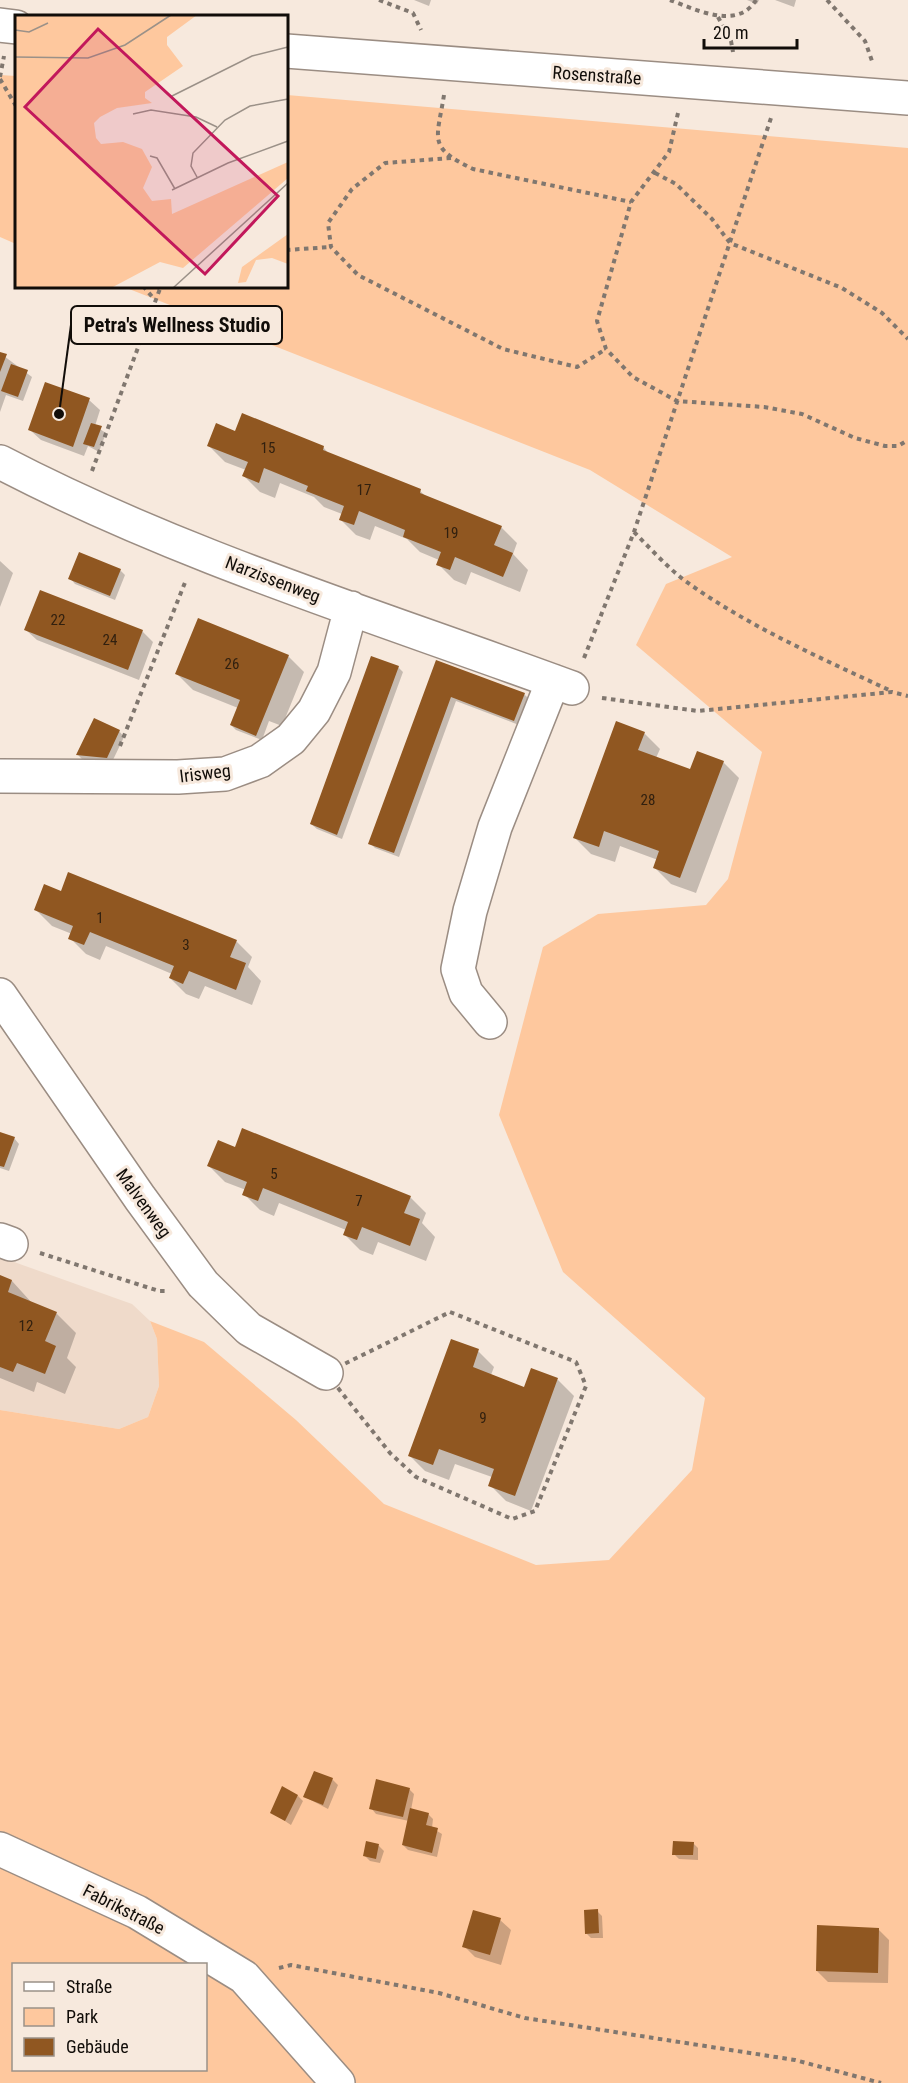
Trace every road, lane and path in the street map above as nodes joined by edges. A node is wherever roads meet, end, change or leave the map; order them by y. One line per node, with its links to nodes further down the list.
1 (379, 0): 7 (path)
2 (670, 0): 3 (path)
3 (756, 0)
4 (827, 0): 13 (path)
5 (0, 25): 6 (street)
6 (15, 27)
7 (421, 30)
8 (288, 51): 9 (street, Rosenstraße)
9 (449, 63): 11 (street, Rosenstraße); 16 (path)
10 (0, 79): 15 (path)
11 (684, 81): 12 (street, Rosenstraße); 17 (path)
12 (781, 89): 13 (street, Rosenstraße); 19 (path)
13 (875, 96): 14 (street, Rosenstraße)
14 (908, 98)
15 (15, 104)
16 (451, 158): 18 (path); 20 (path)
17 (655, 173): 18 (path); 19 (path)
18 (631, 202): 26 (path)
19 (730, 243): 25 (path); 27 (path)
20 (331, 247): 21 (path); 26 (path)
21 (288, 250)
22 (145, 288): 24 (path)
23 (160, 288): 24 (path)
24 (155, 300): 30 (path)
25 (908, 339)
26 (606, 350): 27 (path)
27 (677, 401): 28 (path); 31 (path)
28 (908, 440)
29 (0, 462): 30 (street, Narzissenweg)
30 (81, 503): 32 (street, Narzissenweg)
31 (634, 532): 34 (path); 35 (path)
32 (197, 551): 33 (street, Narzissenweg); 38 (path)
33 (351, 608): 34 (street, Narzissenweg); 38 (street, Irisweg)
34 (562, 685): 35 (path); 40 (street)
35 (892, 692): 36 (path)
36 (908, 696)
37 (0, 776): 38 (street, Irisweg)
38 (108, 778)
39 (0, 995): 42 (street, Malvenweg)
40 (490, 1022)
41 (6, 1242): 42 (path)
42 (203, 1284): 43 (street, Malvenweg)
43 (326, 1373): 43 (path)
44 (0, 1849): 45 (street, Fabrikstraße)
45 (244, 1977): 46 (street, Fabrikstraße); 47 (path)
46 (338, 2083)
47 (881, 2083)

